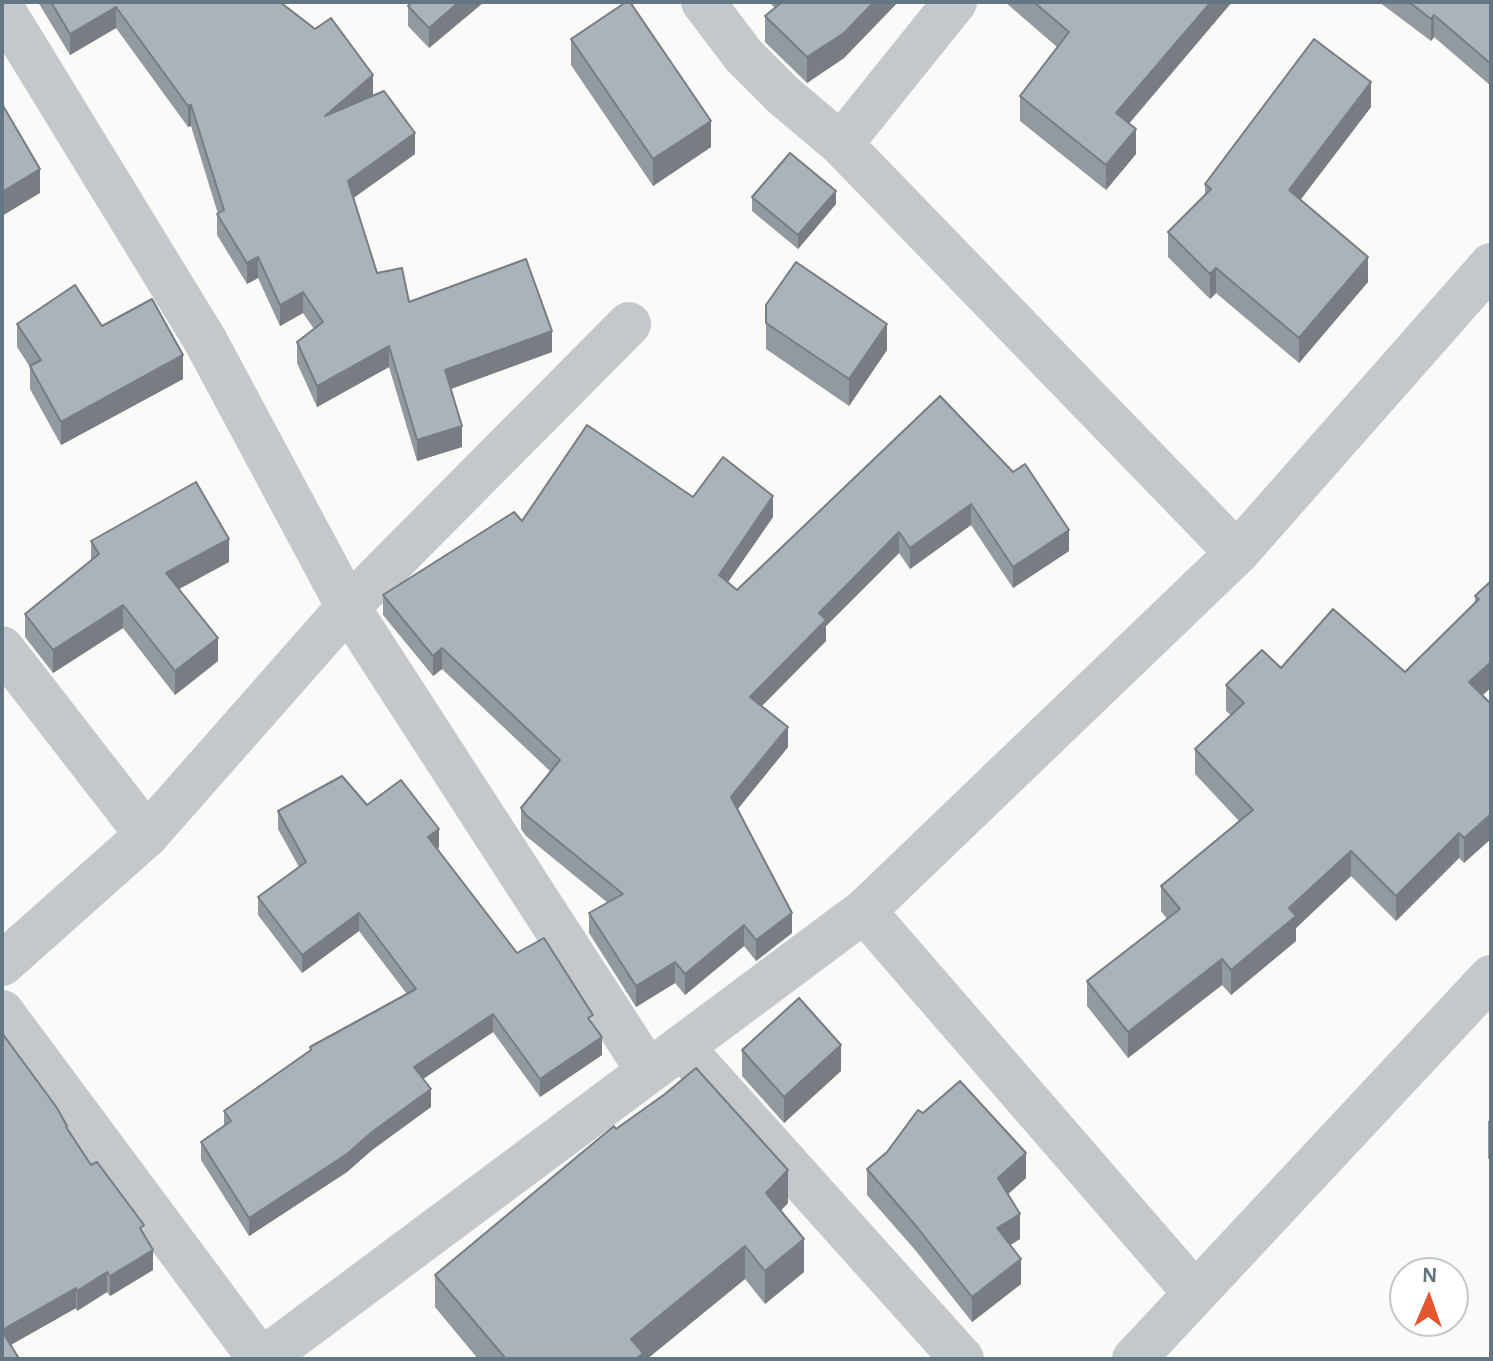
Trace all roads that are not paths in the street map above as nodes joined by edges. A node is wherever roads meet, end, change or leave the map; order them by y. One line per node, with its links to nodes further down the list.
1 (703, 2): 4 (street)
2 (955, 2): 4 (street)
3 (2, 8): 8 (street)
4 (841, 144): 7 (street)
5 (1491, 265): 7 (street)
6 (629, 324): 8 (street)
7 (1237, 553): 11 (street)
8 (348, 607): 10 (street); 15 (street)
9 (2, 648): 10 (street)
10 (147, 835): 12 (street)
11 (864, 911): 15 (street); 16 (street)
12 (2, 964)
13 (1491, 977): 16 (street)
14 (2, 1012): 17 (street)
15 (665, 1059): 17 (street); 18 (street)
16 (1195, 1293): 19 (street)
17 (262, 1359)
18 (962, 1359)
19 (1134, 1359)

